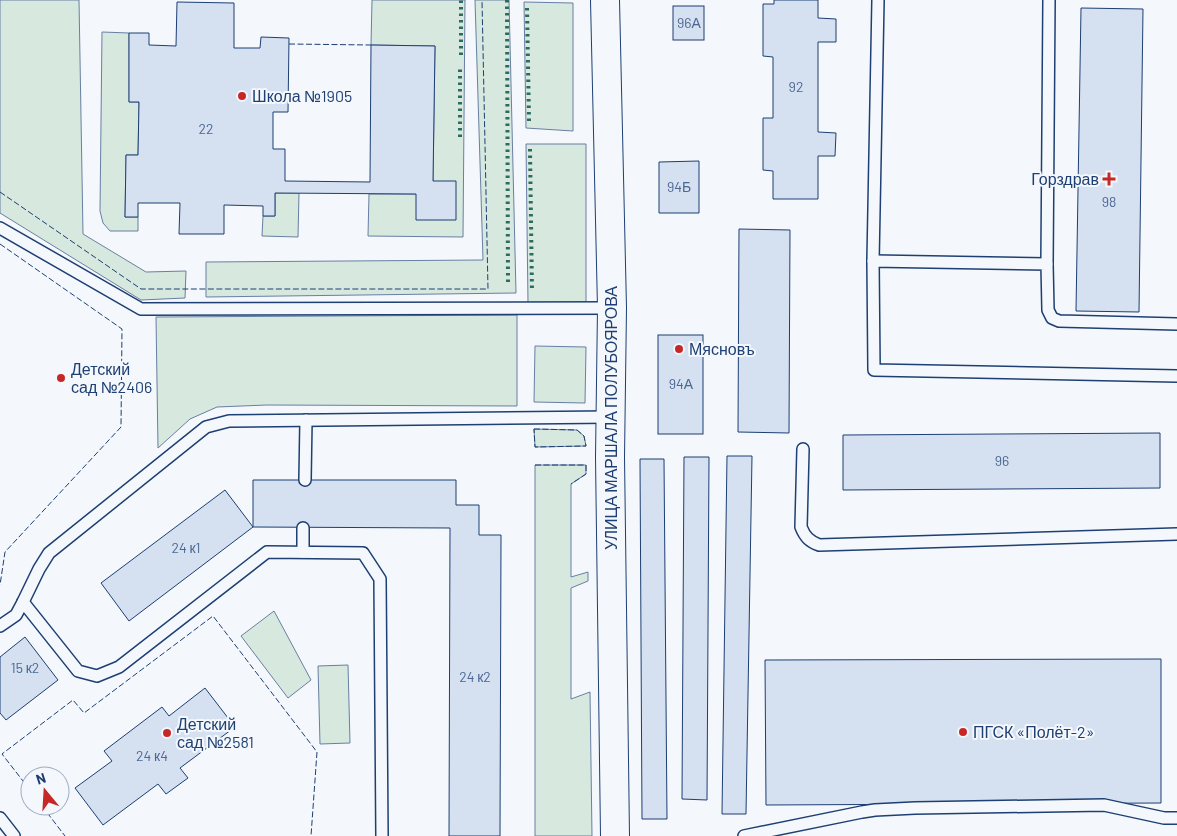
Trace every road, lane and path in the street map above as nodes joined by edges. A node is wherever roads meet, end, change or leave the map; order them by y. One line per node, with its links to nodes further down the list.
1 (605, 0): 7 (street, УЛИЦА МАРШАЛА ПОЛУБОЯРОВА)
2 (878, 0): 5 (lane)
3 (1049, 0): 6 (lane)
4 (0, 228): 7 (lane)
5 (873, 261): 6 (lane); 9 (lane)
6 (1047, 264): 8 (lane)
7 (612, 308): 10 (street, УЛИЦА МАРШАЛА ПОЛУБОЯРОВА)
8 (1177, 324)
9 (1177, 376)
10 (611, 417): 11 (lane); 23 (street, УЛИЦА МАРШАЛА ПОЛУБОЯРОВА)
11 (306, 420): 13 (lane); 17 (lane)
12 (802, 449): 15 (lane)
13 (304, 480)
14 (303, 528): 16 (lane)
15 (1177, 534)
16 (303, 552): 17 (lane); 22 (lane)
17 (23, 602): 18 (lane)
18 (0, 626)
19 (0, 818): 21 (lane)
20 (1177, 818): 24 (lane)
21 (14, 836)
22 (382, 836)
23 (615, 836)
24 (744, 836)

